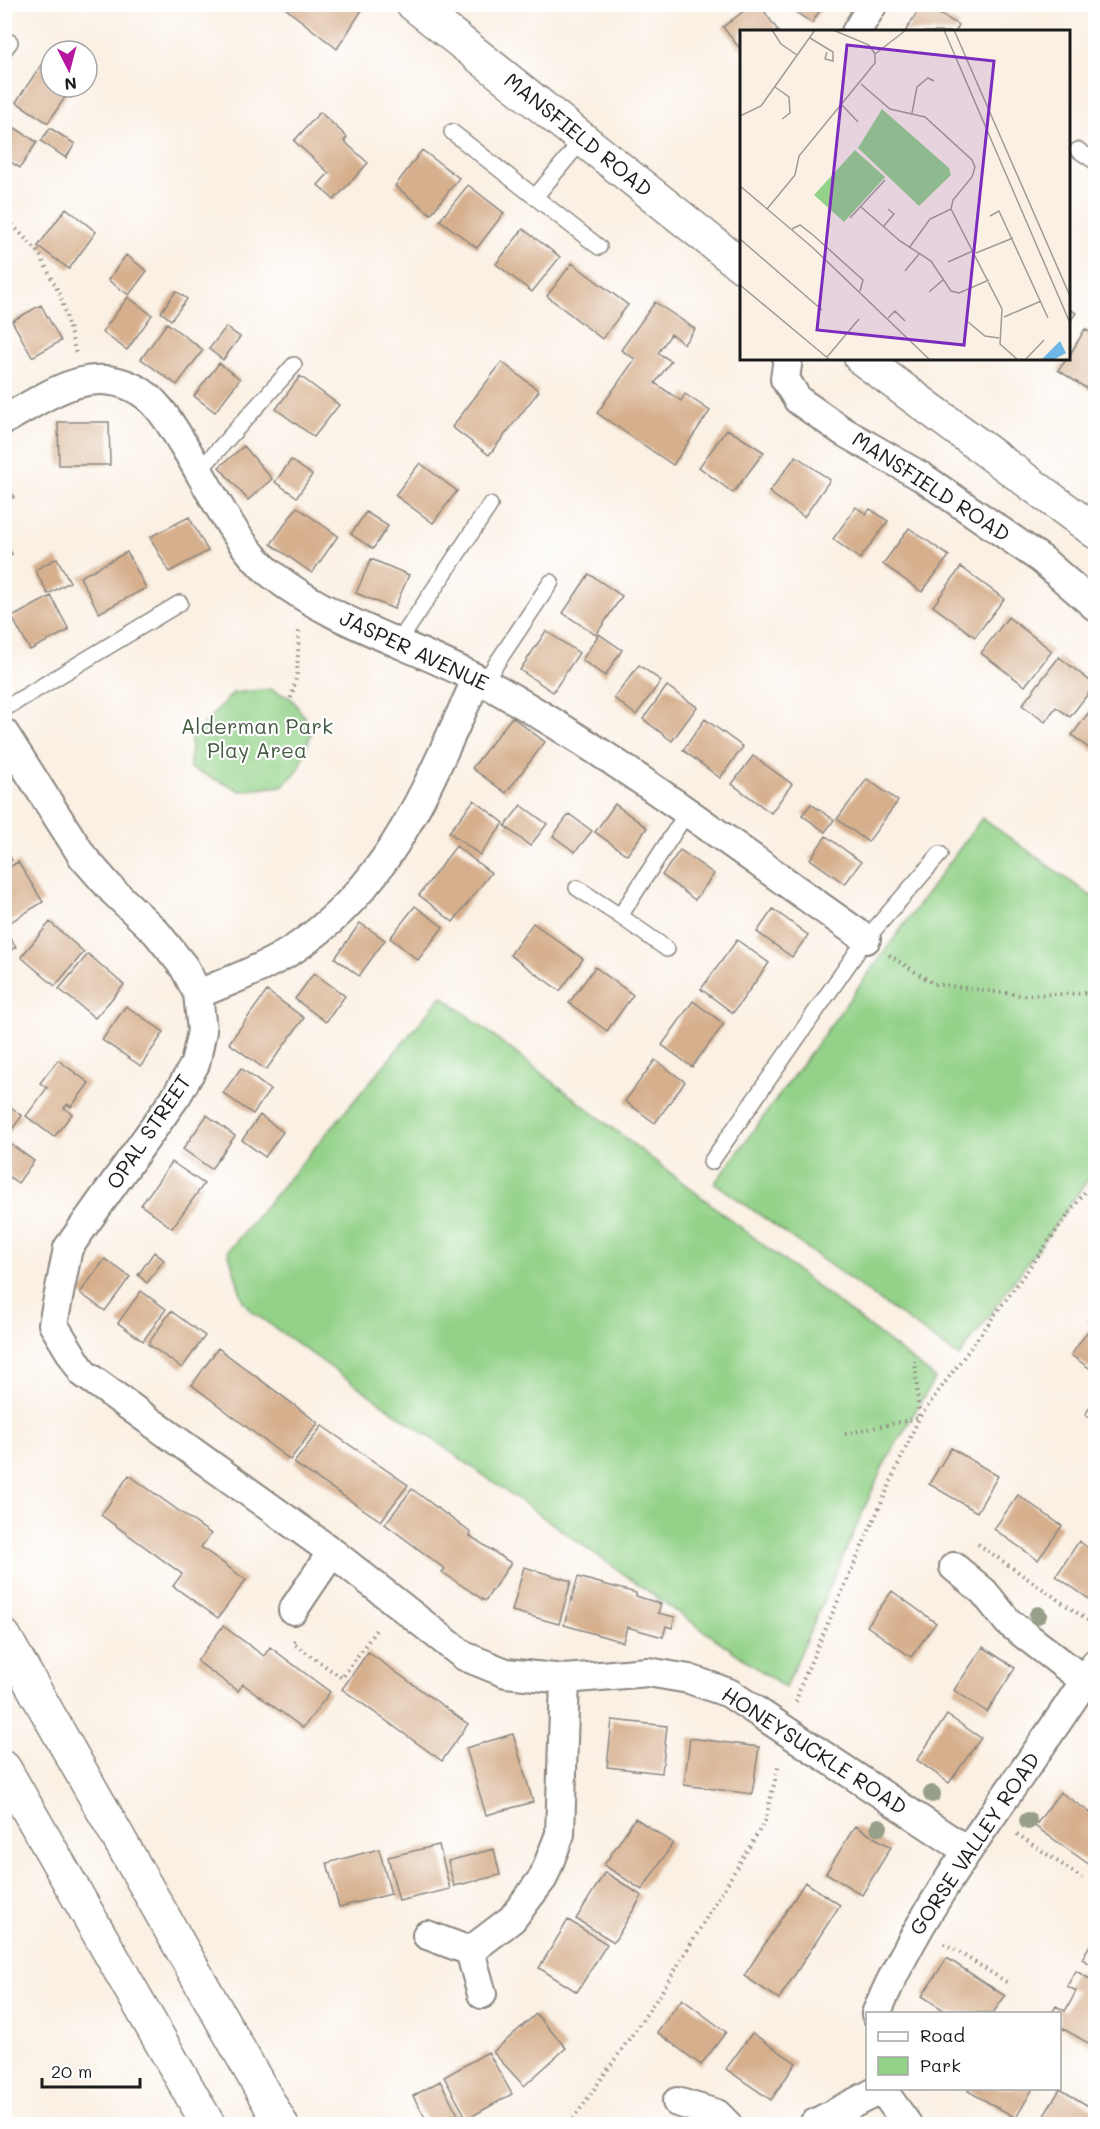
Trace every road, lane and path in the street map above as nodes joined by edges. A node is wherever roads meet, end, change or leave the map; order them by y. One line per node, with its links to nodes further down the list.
1 (413, 4): 5 (main road, MANSFIELD ROAD)
2 (873, 4): 3 (street)
3 (857, 30)
4 (453, 132): 8 (lane)
5 (583, 139): 8 (lane); 11 (main road, MANSFIELD ROAD)
6 (1078, 150): 7 (lane)
7 (1095, 162)
8 (535, 196): 10 (lane)
9 (4, 216): 15 (path)
10 (599, 248)
11 (740, 265)
12 (788, 360): 23 (street, MANSFIELD ROAD)
13 (864, 360): 19 (main road)
14 (294, 365): 17 (lane)
15 (80, 381): 16 (street, JASPER AVENUE); 17 (street, JASPER AVENUE)
16 (4, 420)
17 (199, 471): 21 (street, JASPER AVENUE)
18 (490, 505): 24 (lane)
19 (1095, 532)
20 (551, 582): 25 (lane)
21 (306, 600): 24 (street, JASPER AVENUE); 26 (path)
22 (180, 603): 27 (lane)
23 (1095, 607)
24 (398, 643): 25 (street, JASPER AVENUE)
25 (480, 680): 29 (street, JASPER AVENUE); 36 (street)
26 (291, 698)
27 (4, 709)
28 (4, 733): 36 (street, OPAL STREET)
29 (686, 814): 32 (lane); 33 (street, JASPER AVENUE)
30 (940, 854): 33 (lane)
31 (577, 888): 32 (lane)
32 (620, 916): 34 (lane)
33 (866, 939): 35 (path); 37 (lane)
34 (667, 949)
35 (1095, 993)
36 (198, 994): 41 (street, OPAL STREET)
37 (711, 1162)
38 (1095, 1178): 40 (path)
39 (915, 1361): 40 (path)
40 (919, 1418): 42 (path); 51 (path)
41 (160, 1429): 43 (street, HONEYSUCKLE ROAD)
42 (845, 1434)
43 (332, 1552): 45 (street, HONEYSUCKLE ROAD); 46 (street)
44 (954, 1567): 47 (path); 49 (street, GORSE VALLEY ROAD)
45 (396, 1602): 46 (path); 50 (street, HONEYSUCKLE ROAD)
46 (293, 1610)
47 (1095, 1626)
48 (4, 1636): 66 (main road)
49 (1090, 1672): 53 (street, GORSE VALLEY ROAD)
50 (565, 1678): 51 (street, HONEYSUCKLE ROAD); 58 (street)
51 (788, 1733): 54 (street, HONEYSUCKLE ROAD); 67 (path)
52 (4, 1768): 65 (main road)
53 (991, 1816): 54 (street, GORSE VALLEY ROAD); 55 (path)
54 (966, 1850): 56 (street, GORSE VALLEY ROAD)
55 (1082, 1878)
56 (918, 1927): 59 (path); 61 (street, GORSE VALLEY ROAD)
57 (427, 1935): 58 (street)
58 (470, 1951): 60 (street)
59 (1008, 1983)
60 (482, 1994)
61 (876, 2012)
62 (879, 2090): 69 (street)
63 (882, 2090): 70 (street)
64 (677, 2102): 68 (street)
65 (208, 2124)
66 (281, 2124)
67 (570, 2124)
68 (727, 2124)
69 (814, 2124)
70 (907, 2124)

